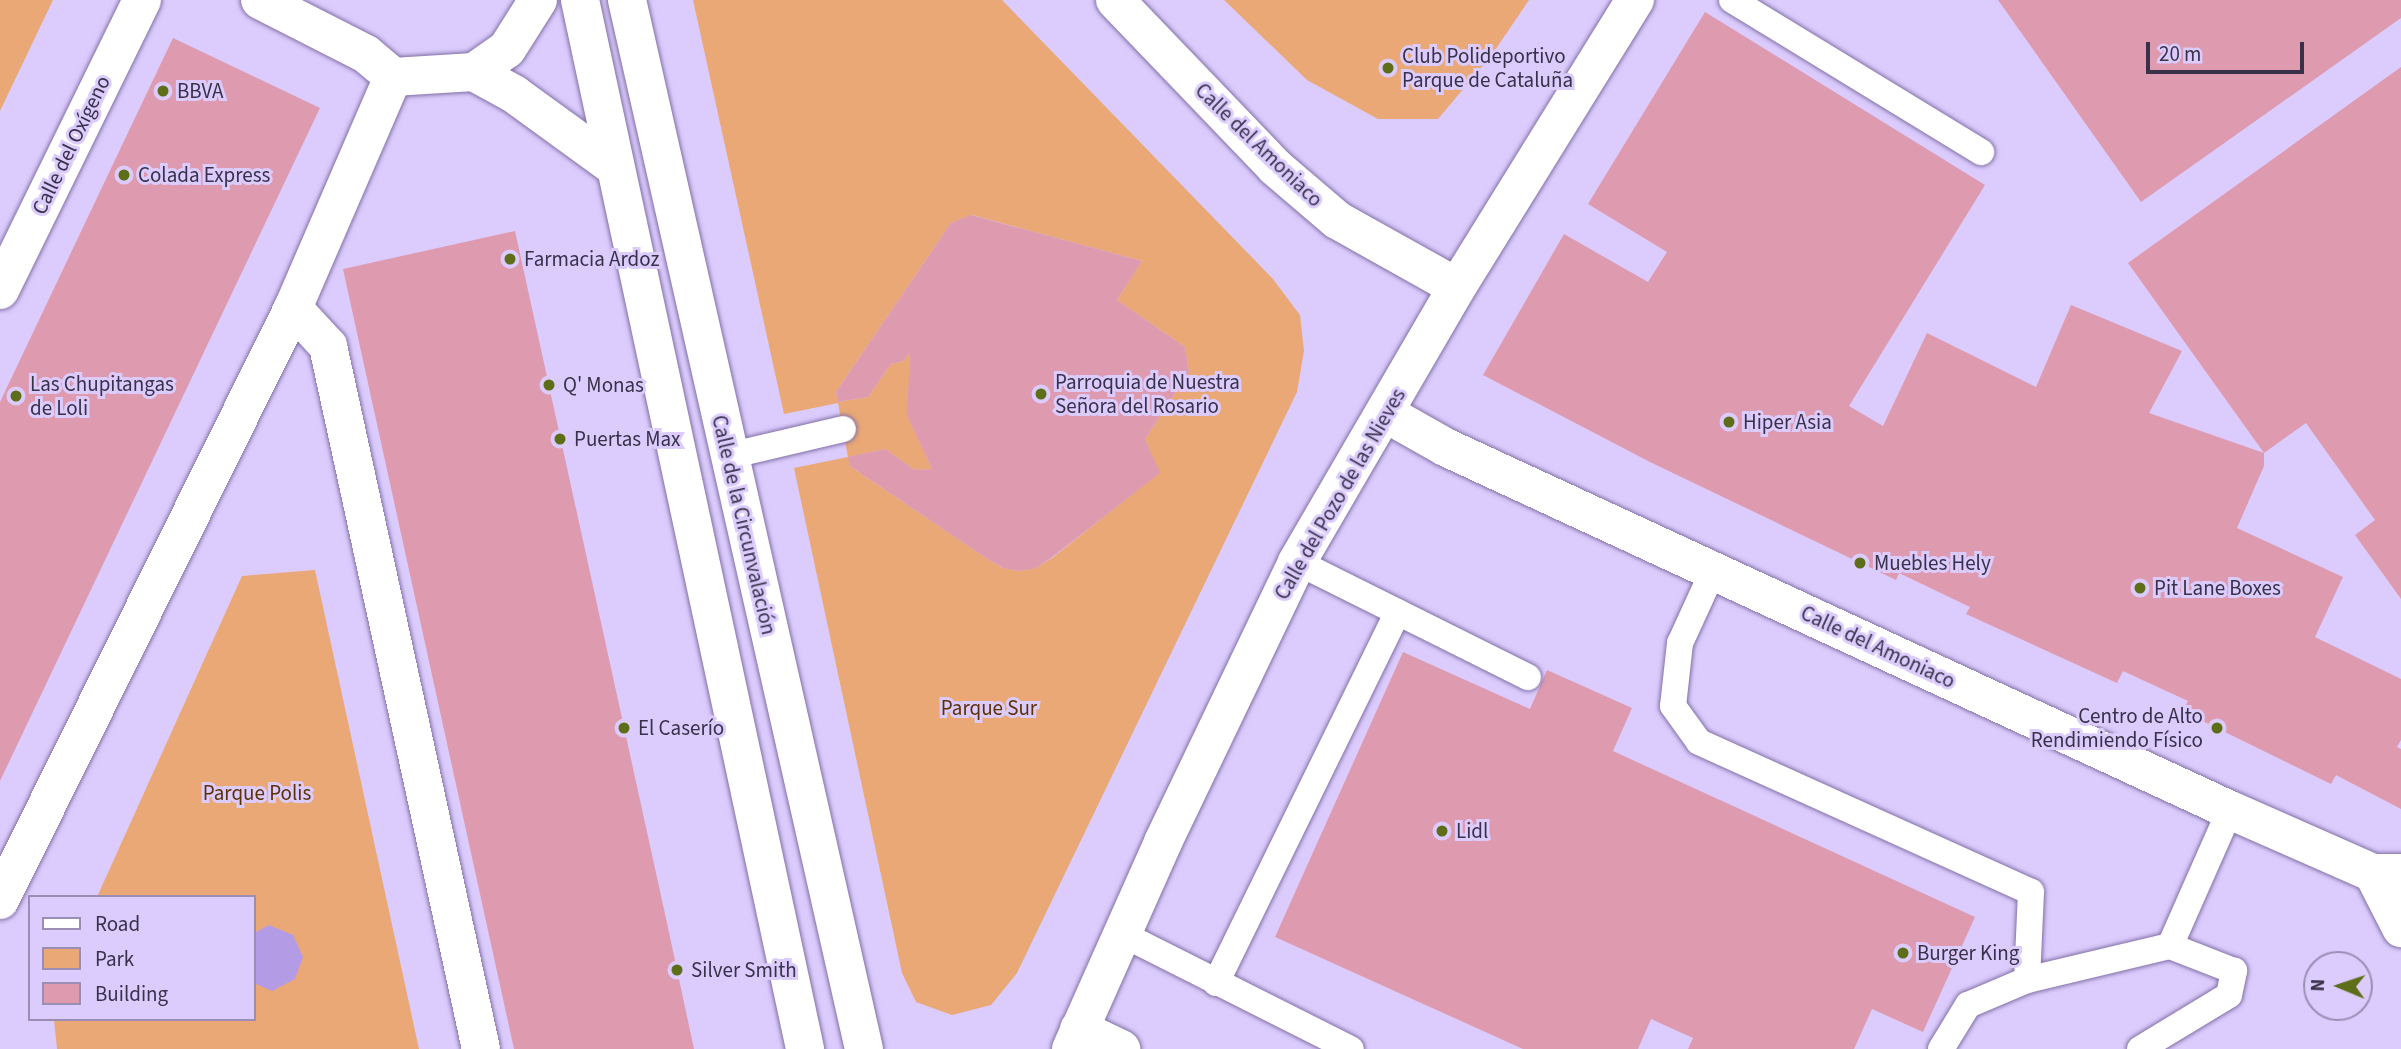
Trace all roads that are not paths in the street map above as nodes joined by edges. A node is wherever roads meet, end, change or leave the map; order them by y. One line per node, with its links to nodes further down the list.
1 (142, 0): 14 (street, Calle del Oxígeno)
2 (260, 0): 10 (street)
3 (538, 0): 9 (street)
4 (580, 0): 12 (street)
5 (627, 0): 18 (street, Calle de la Circunvalación)
6 (1115, 0): 13 (street, Calle del Amoniaco)
7 (1635, 0): 13 (street, Calle del Pozo de las Nieves)
8 (1732, 0): 11 (lane)
9 (474, 72): 10 (street); 12 (street)
10 (393, 77): 15 (street)
11 (1982, 152)
12 (613, 166): 33 (street)
13 (1457, 287): 16 (street, Calle del Pozo de las Nieves)
14 (0, 290)
15 (293, 308): 25 (street); 32 (street)
16 (1385, 413): 19 (street, Calle del Pozo de las Nieves); 20 (street, Calle del Amoniaco)
17 (843, 429): 18 (lane)
18 (728, 456): 34 (street, Calle de la Circunvalación)
19 (1297, 562): 21 (lane); 27 (street, Calle del Pozo de las Nieves)
20 (1713, 571): 23 (street, Calle del Amoniaco); 29 (lane)
21 (1398, 612): 22 (lane); 30 (lane)
22 (1528, 677)
23 (2230, 810): 24 (street, Calle del Amoniaco); 28 (lane)
24 (2387, 873): 26 (street, Calle del Amoniaco)
25 (0, 900)
26 (2401, 928)
27 (1122, 934): 30 (lane); 31 (street, Calle del Pozo de las Nieves)
28 (2170, 946): 29 (lane); 38 (lane)
29 (2027, 980): 37 (lane)
30 (1216, 983): 36 (lane)
31 (1075, 1039): 35 (street)
32 (481, 1049)
33 (805, 1049)
34 (864, 1049)
35 (1121, 1049)
36 (1351, 1049)
37 (1941, 1049)
38 (2140, 1049)

